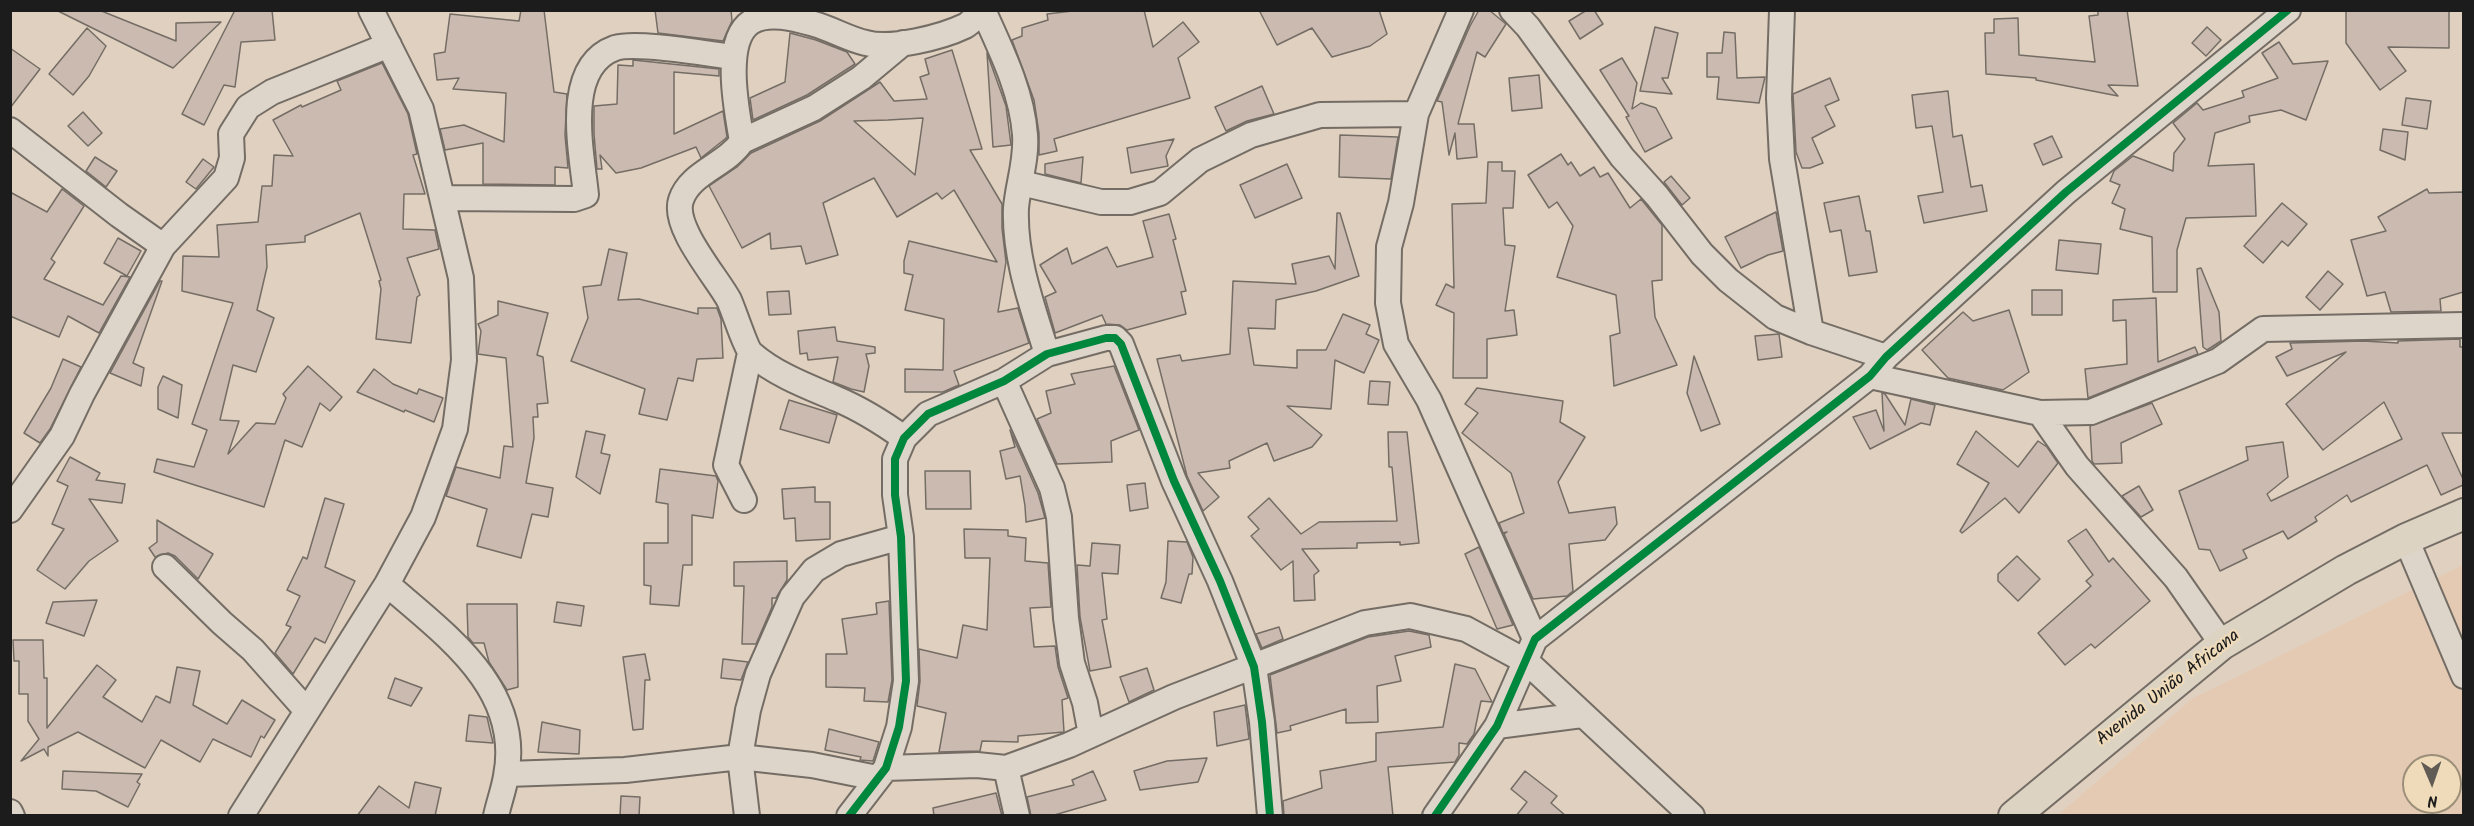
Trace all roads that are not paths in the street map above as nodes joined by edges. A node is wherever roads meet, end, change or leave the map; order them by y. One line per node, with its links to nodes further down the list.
1 (371, 10): 9 (street)
2 (982, 10): 8 (street); 14 (street)
3 (1461, 10): 11 (street)
4 (1512, 10): 18 (street)
5 (1782, 10): 18 (street)
6 (2288, 10): 21 (street)
7 (784, 14): 8 (street); 10 (street)
8 (903, 43): 13 (street)
9 (389, 45): 15 (street); 16 (street)
10 (734, 57): 13 (street); 15 (street)
11 (1416, 114): 14 (street); 33 (street)
12 (10, 130): 16 (street)
13 (742, 141): 19 (street)
14 (1021, 183): 20 (street)
15 (444, 198): 32 (street)
16 (163, 246): 27 (street)
17 (2463, 325): 24 (street)
18 (1811, 332): 21 (street)
19 (750, 353): 25 (street); 26 (street)
20 (1047, 354): 23 (street); 36 (street)
21 (1886, 357): 22 (street)
22 (1870, 376): 24 (street); 33 (street)
23 (1004, 381): 25 (street); 41 (street)
24 (2040, 413): 34 (street)
25 (904, 438): 29 (street)
26 (744, 500)
27 (10, 510)
28 (2463, 514): 30 (main road, Avenida União Africana)
29 (901, 537): 42 (street); 44 (street)
30 (2406, 539): 34 (main road, Avenida União Africana); 37 (street)
31 (165, 567): 38 (street)
32 (387, 584): 38 (street); 45 (street)
33 (1535, 639): 35 (street)
34 (2223, 644): 54 (main road, Avenida União Africana)
35 (1527, 662): 36 (street); 39 (street); 40 (street)
36 (1254, 667): 41 (street); 51 (street)
37 (2463, 676)
38 (307, 711): 46 (street)
39 (1582, 715): 40 (street); 53 (street)
40 (1497, 726): 52 (street)
41 (1091, 735): 43 (street)
42 (740, 758): 44 (street); 45 (street); 48 (street)
43 (1006, 768): 44 (street); 50 (street)
44 (882, 773): 49 (street)
45 (507, 774): 47 (street)
46 (242, 816)
47 (496, 816)
48 (747, 816)
49 (849, 816)
50 (1017, 816)
51 (1270, 816)
52 (1435, 816)
53 (1692, 816)
54 (2014, 816)

